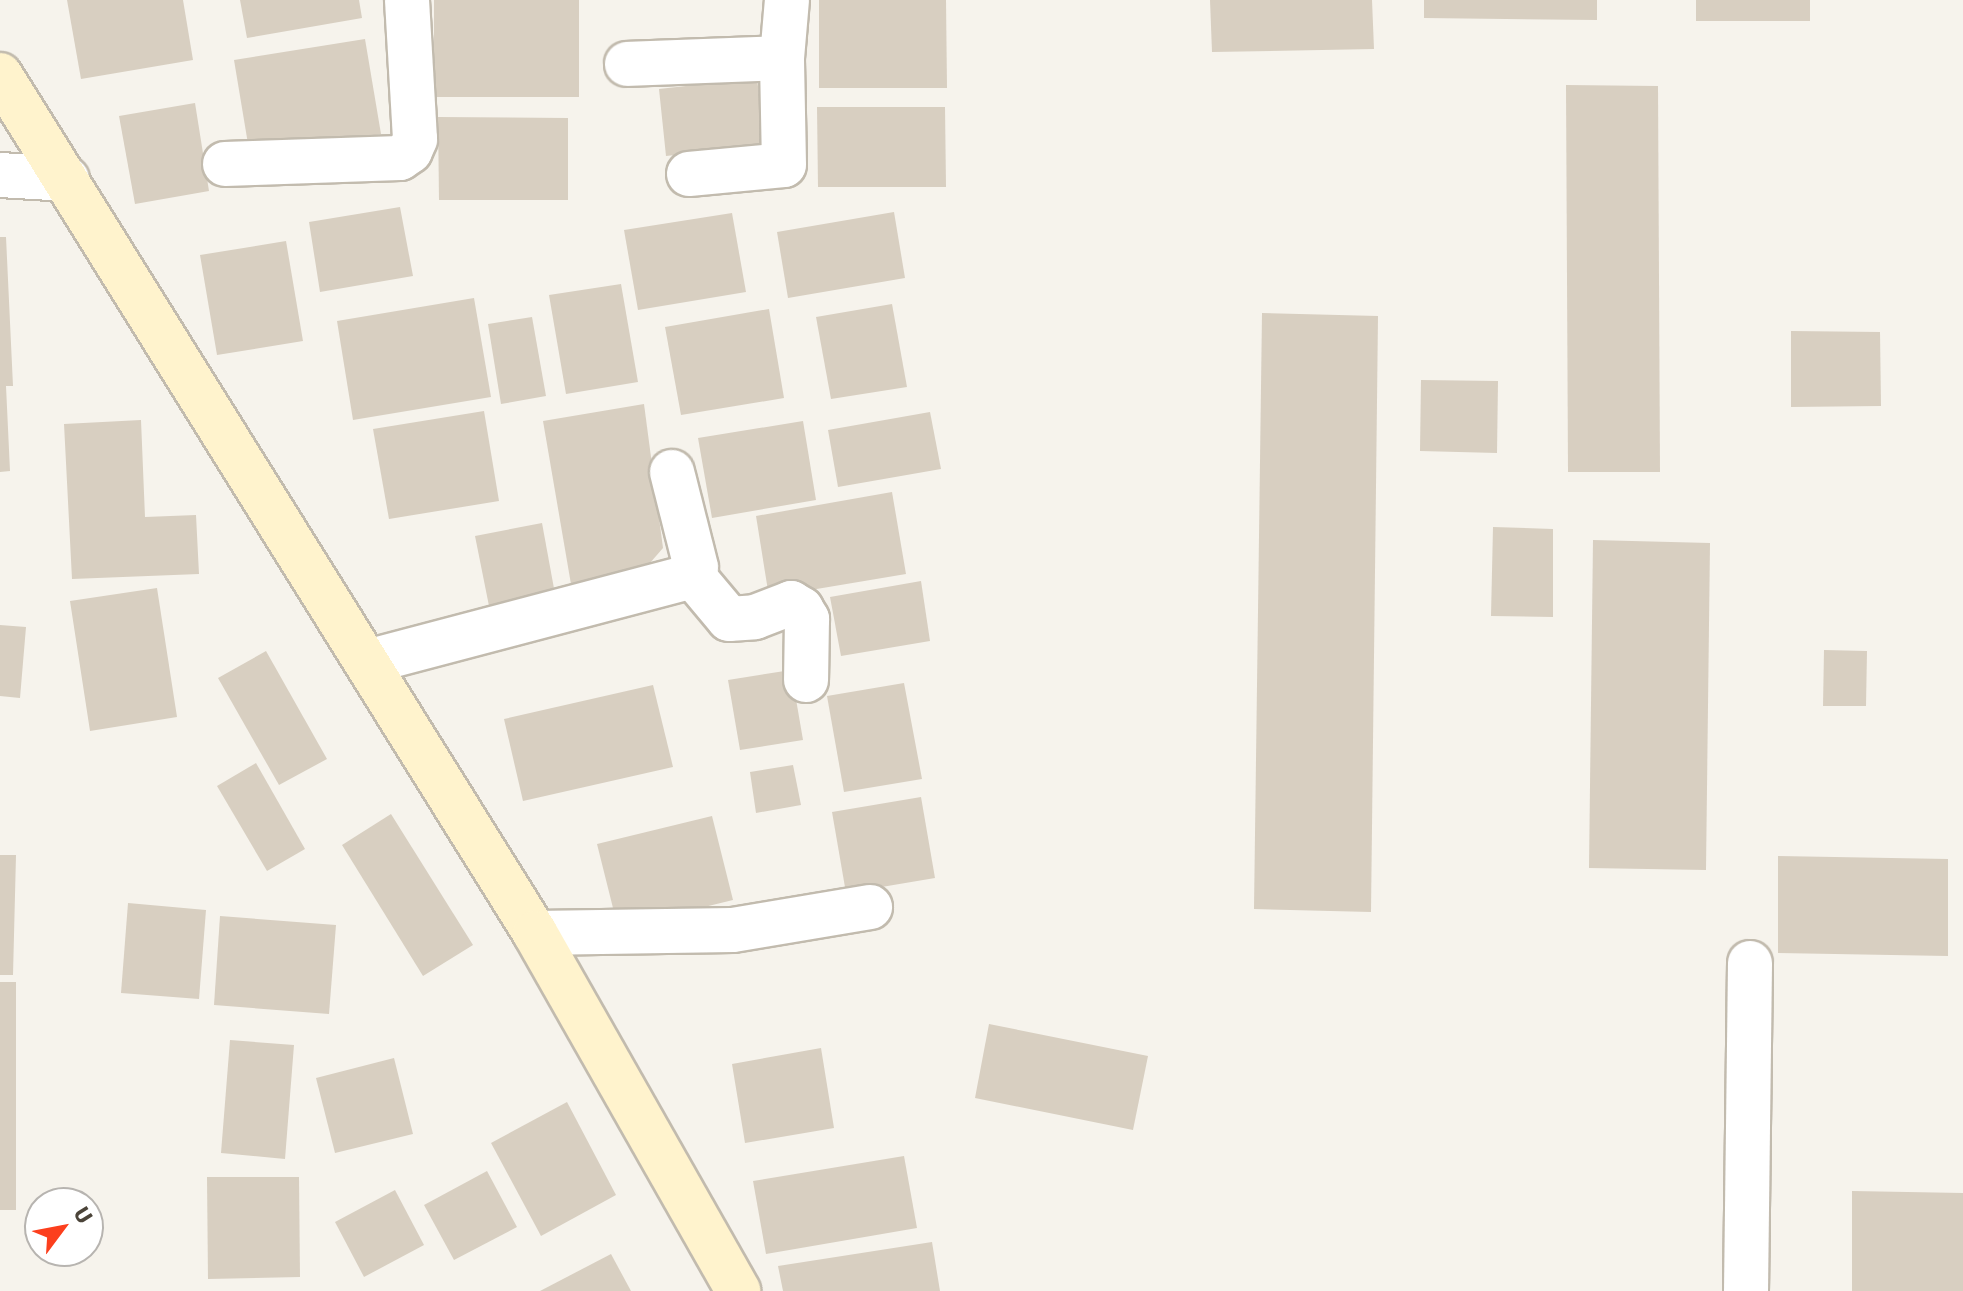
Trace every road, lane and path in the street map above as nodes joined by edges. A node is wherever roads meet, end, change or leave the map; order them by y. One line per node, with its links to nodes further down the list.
1 (407, 0): 6 (street)
2 (787, 0): 3 (street)
3 (782, 58): 4 (street); 7 (street)
4 (627, 64)
5 (0, 75): 9 (street)
6 (225, 164)
7 (689, 174)
8 (0, 175): 9 (street)
9 (67, 179): 12 (street)
10 (672, 472): 11 (street)
11 (693, 576): 12 (street); 13 (street)
12 (367, 662): 15 (street)
13 (806, 680)
14 (870, 907): 15 (street)
15 (535, 933): 17 (street)
16 (1750, 963): 18 (street)
17 (738, 1291)
18 (1746, 1291)

